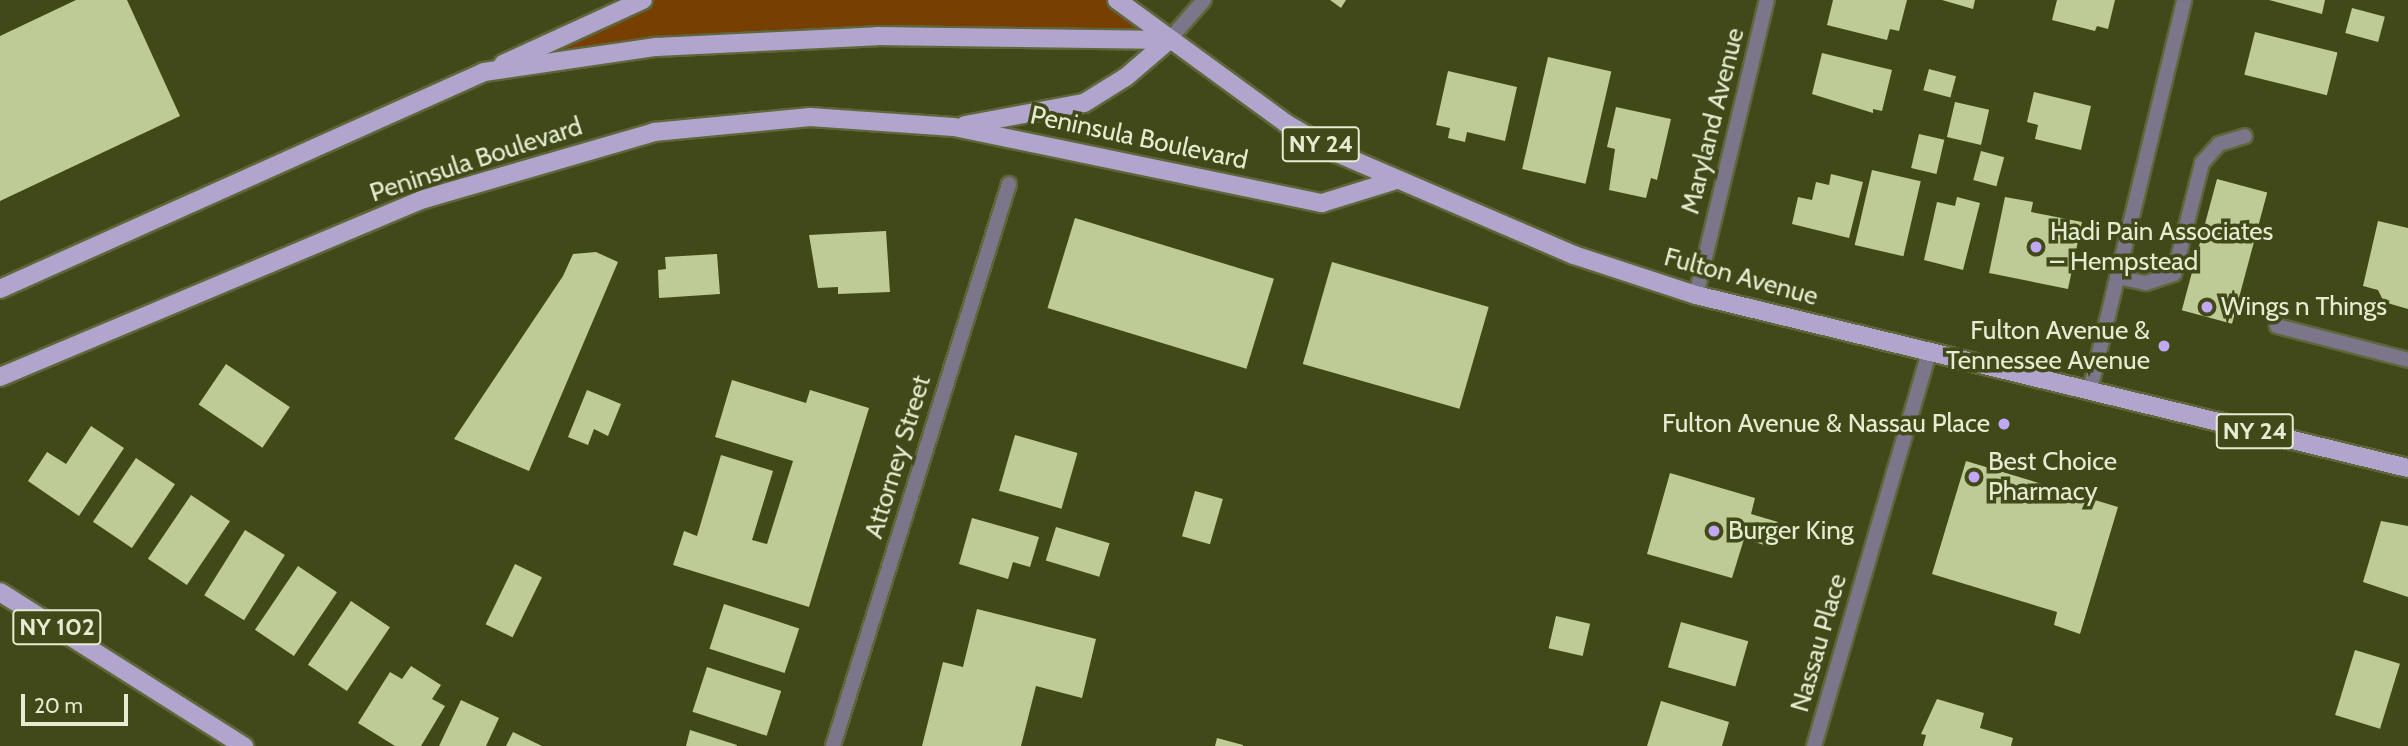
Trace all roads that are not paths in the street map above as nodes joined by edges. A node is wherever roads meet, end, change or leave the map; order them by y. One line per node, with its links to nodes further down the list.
1 (643, 0): 7 (main road)
2 (1117, 0): 6 (main road, Fulton Avenue / NY 24)
3 (1204, 0): 6 (street)
4 (1767, 0): 14 (street, Maryland Avenue)
5 (2184, 0): 12 (street)
6 (1169, 40): 7 (main road); 8 (main road, Peninsula Boulevard); 10 (main road, Fulton Avenue / NY 24)
7 (484, 72): 13 (main road)
8 (954, 127): 10 (main road, Peninsula Boulevard); 18 (main road, Peninsula Boulevard)
9 (2245, 136): 12 (street)
10 (1393, 181): 14 (main road, Fulton Avenue / NY 24)
11 (1009, 184): 23 (street, Attorney Street)
12 (2117, 277): 19 (street)
13 (0, 289)
14 (1696, 295): 16 (main road, Fulton Avenue / NY 24)
15 (2277, 326): 17 (street)
16 (1929, 352): 19 (main road, Fulton Avenue / NY 24); 24 (street, Nassau Place)
17 (2408, 360)
18 (0, 377)
19 (2090, 390): 20 (main road, Fulton Avenue / NY 24)
20 (2408, 468)
21 (0, 592): 22 (main road, NY 102)
22 (244, 746)
23 (833, 746)
24 (1814, 746)

